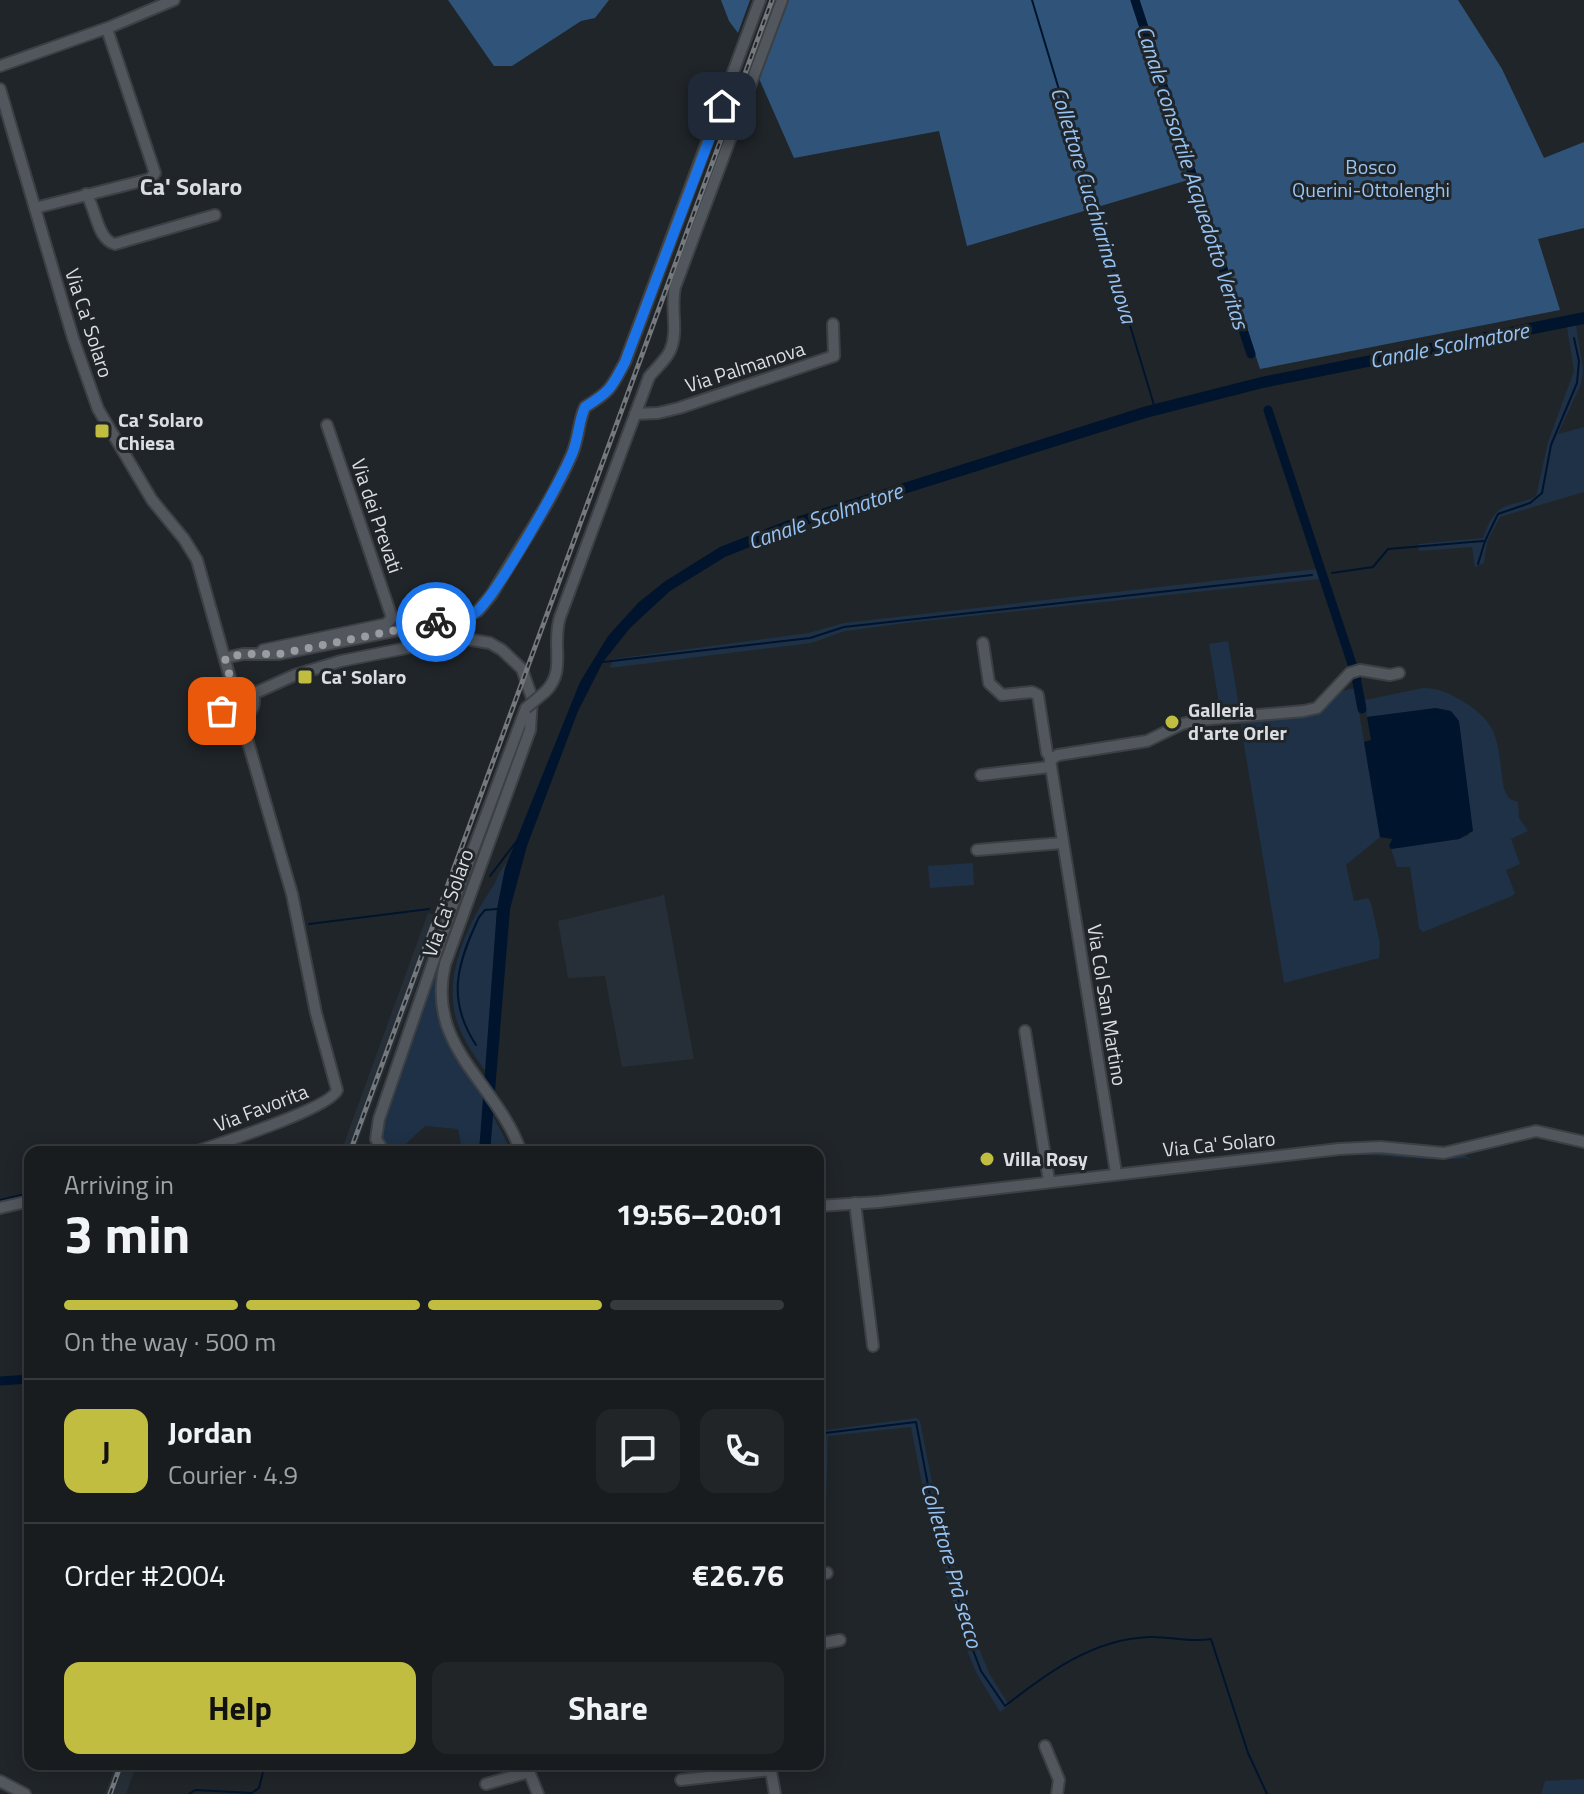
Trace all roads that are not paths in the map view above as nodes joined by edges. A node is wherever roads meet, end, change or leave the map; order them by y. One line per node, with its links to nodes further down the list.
1 (174, 0): 4 (street)
2 (760, 0): 14 (street)
3 (782, 0): 11 (street, Via Ca' Solaro)
4 (107, 29): 5 (street); 7 (street)
5 (0, 66)
6 (0, 89): 8 (street, Via Ca' Solaro)
7 (86, 194): 8 (street); 9 (street)
8 (35, 208): 15 (street, Via Ca' Solaro)
9 (215, 215)
10 (833, 324): 11 (street, Via Palmanova)
11 (635, 414): 28 (street, Via Ca' Solaro, bridge)
12 (327, 425): 14 (street, Via dei Prevati)
13 (983, 643): 20 (street, Via Col San Martino)
14 (254, 654): 15 (street)
15 (225, 658): 17 (street, Via Ca' Solaro)
16 (1399, 673): 20 (street)
17 (232, 685): 18 (street); 19 (street, Via Ca' Solaro)
18 (253, 694): 19 (street); 29 (street, Via Ca' Solaro)
19 (241, 718): 25 (street, Via Ca' Solaro)
20 (1050, 762): 21 (street); 22 (street, Via Col San Martino)
21 (981, 775)
22 (1062, 843): 23 (street); 30 (street, Via Col San Martino)
23 (977, 850)
24 (1025, 1031): 31 (street)
25 (337, 1093): 27 (street, Via Favorita)
26 (1584, 1142): 30 (street, Via Ca' Solaro)
27 (211, 1146)
28 (380, 1146)
29 (518, 1146)
30 (1116, 1173): 31 (street, Via Ca' Solaro)
31 (1049, 1181): 33 (street, Via Ca' Solaro)
32 (24, 1202): 35 (street)
33 (855, 1203): 34 (street, Via Ca' Solaro); 36 (street)
34 (824, 1206)
35 (0, 1208)
36 (873, 1346)
37 (840, 1640): 38 (street)
38 (824, 1643)
39 (1045, 1746): 50 (street)
40 (522, 1770): 46 (street)
41 (528, 1770): 48 (street)
42 (749, 1770): 44 (street)
43 (771, 1770): 49 (street)
44 (681, 1780)
45 (0, 1781): 47 (street)
46 (486, 1784)
47 (25, 1794)
48 (538, 1794)
49 (775, 1794)
50 (1057, 1794)

